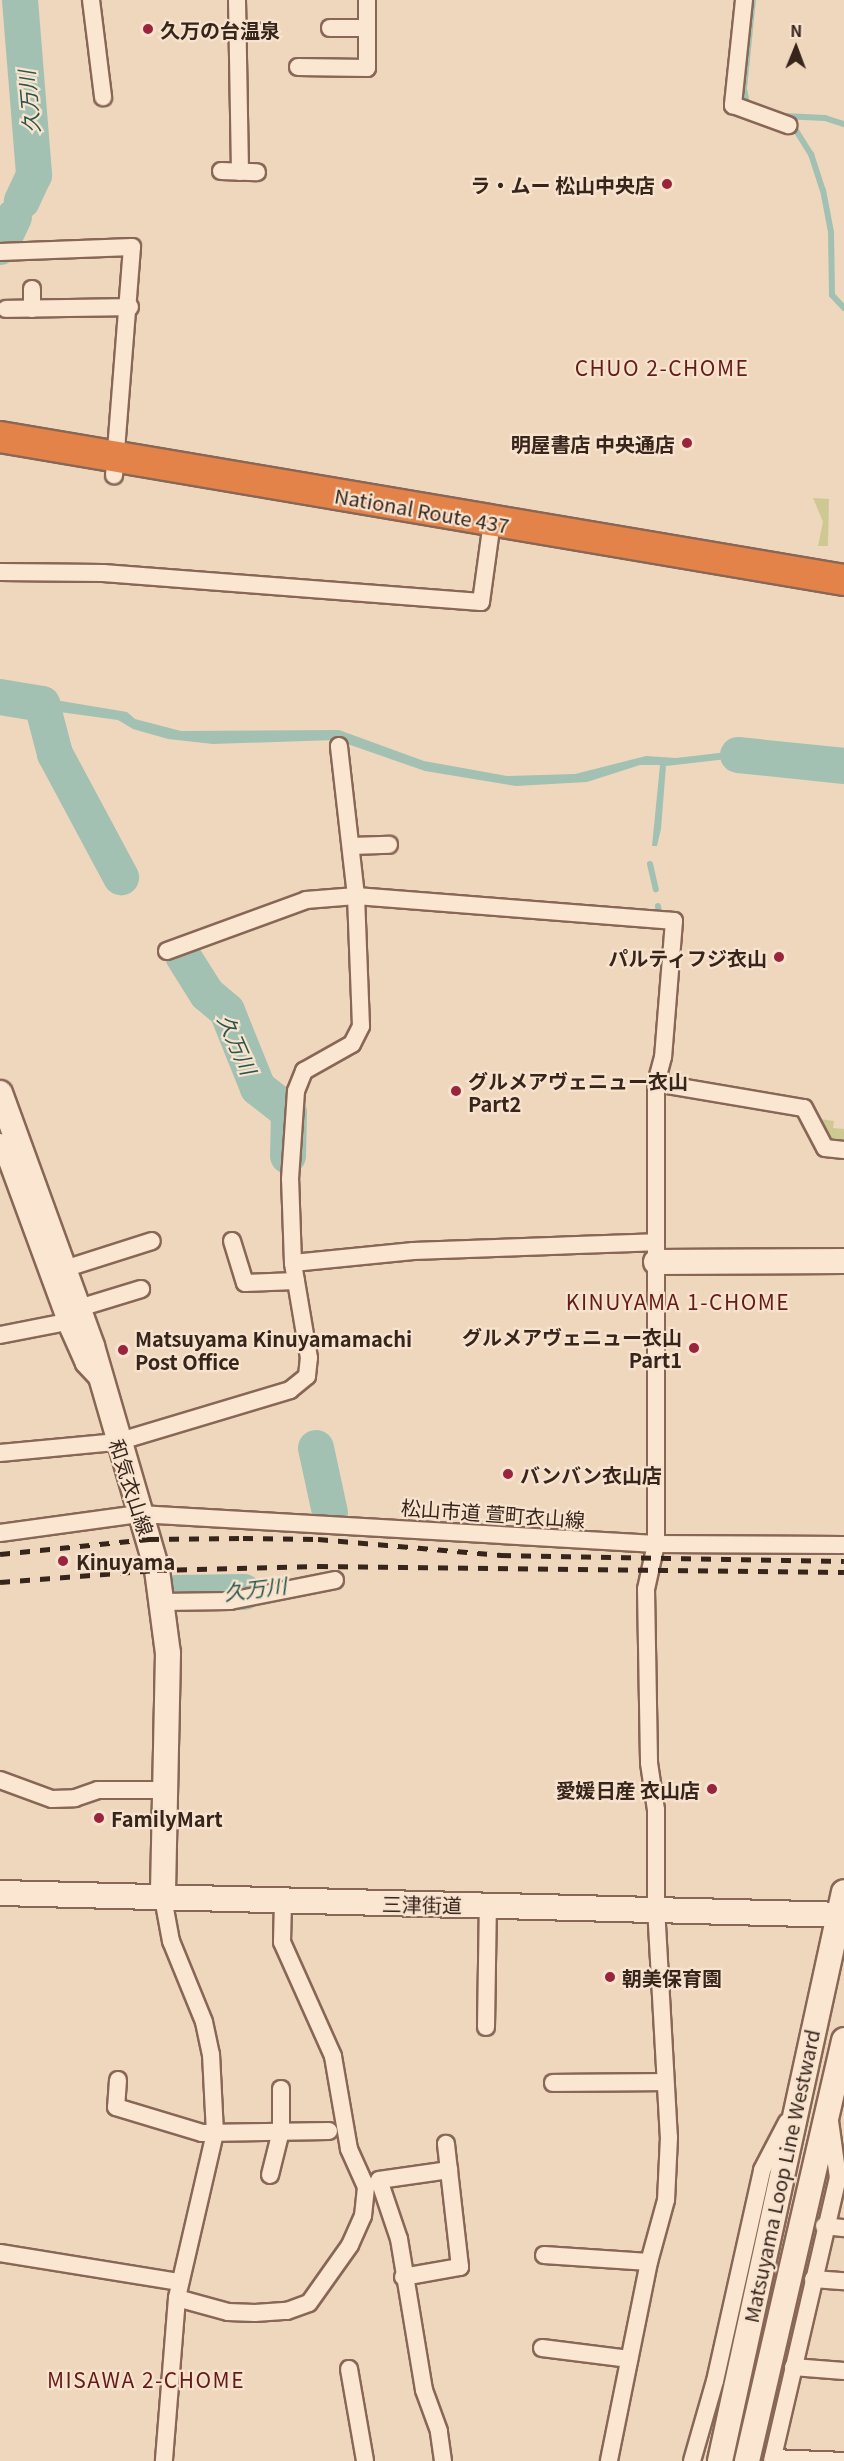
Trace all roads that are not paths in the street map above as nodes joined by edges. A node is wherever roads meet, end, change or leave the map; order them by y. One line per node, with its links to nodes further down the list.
1 (91, 0): 10 (street)
2 (237, 0): 7 (street)
3 (367, 0): 6 (street)
4 (744, 0): 11 (street)
5 (330, 28): 6 (street)
6 (367, 28): 9 (street)
7 (238, 31): 8 (street); 12 (street)
8 (256, 31)
9 (305, 50)
10 (103, 97)
11 (788, 125)
12 (221, 171)
13 (0, 252): 15 (street)
14 (32, 289): 17 (street)
15 (130, 307): 17 (street); 20 (street)
16 (6, 309): 17 (street)
17 (32, 309)
18 (0, 437): 20 (highway, National Route 437)
19 (0, 456): 20 (highway, National Route 437)
20 (116, 466): 21 (highway, National Route 437)
21 (491, 531): 22 (street); 23 (highway, National Route 437); 24 (highway, National Route 437)
22 (0, 572)
23 (844, 580)
24 (844, 598)
25 (339, 746): 27 (street)
26 (389, 845): 27 (street)
27 (351, 846): 28 (street)
28 (356, 896): 29 (street); 30 (street); 38 (street)
29 (167, 951)
30 (656, 1083): 33 (street); 36 (street)
31 (0, 1093): 39 (street, 和気衣山線)
32 (0, 1142): 42 (street)
33 (844, 1150)
34 (152, 1241): 39 (street)
35 (232, 1241): 40 (street)
36 (656, 1252): 37 (street); 38 (street); 48 (street)
37 (844, 1261)
38 (293, 1263): 40 (street)
39 (64, 1269): 42 (street, 和気衣山線)
40 (296, 1281): 44 (street)
41 (141, 1289): 42 (street)
42 (72, 1315): 43 (street); 44 (street, 和気衣山線)
43 (0, 1335)
44 (117, 1442): 45 (street); 46 (street, 和気衣山線)
45 (0, 1453)
46 (139, 1514): 47 (street, 松山市道 萱町衣山線); 48 (street, 松山市道 萱町衣山線); 51 (street, 和気衣山線)
47 (0, 1533)
48 (656, 1544): 49 (street, 松山市道 萱町衣山線); 58 (street)
49 (844, 1545)
50 (335, 1580): 51 (street)
51 (162, 1602): 53 (street, 和気衣山線)
52 (0, 1780): 53 (street)
53 (166, 1790): 55 (street, 和気衣山線)
54 (0, 1893): 55 (street, 三津街道)
55 (163, 1898): 56 (street, 三津街道); 70 (street)
56 (283, 1902): 57 (street, 三津街道); 82 (street)
57 (488, 1905): 58 (street, 三津街道); 60 (street)
58 (656, 1907): 59 (street, 三津街道); 63 (street)
59 (842, 1907): 66 (street, Matsuyama Loop Line Westward)
60 (486, 2027)
61 (844, 2040): 67 (street, Matsuyama Loop Line Westward)
62 (118, 2080): 70 (street)
63 (665, 2082): 64 (street); 78 (street)
64 (553, 2083)
65 (281, 2089): 68 (street)
66 (794, 2109): 93 (street); 94 (street, Matsuyama Loop Line Westward)
67 (829, 2114): 74 (street); 95 (street, Matsuyama Loop Line Westward)
68 (281, 2131): 69 (street); 70 (street); 73 (street)
69 (329, 2131)
70 (215, 2133): 82 (street)
71 (446, 2144): 72 (street)
72 (449, 2170): 79 (street); 79 (street)
73 (270, 2175)
74 (824, 2226): 75 (street); 80 (street)
75 (844, 2228)
76 (0, 2253): 82 (street)
77 (544, 2255): 78 (street)
78 (648, 2262): 84 (street)
79 (403, 2277): 91 (street)
80 (813, 2279): 81 (street); 85 (street)
81 (844, 2281)
82 (179, 2290): 89 (street)
83 (542, 2348): 84 (street)
84 (629, 2359): 92 (street)
85 (793, 2367): 87 (street); 88 (street)
86 (349, 2369): 90 (street)
87 (844, 2371)
88 (772, 2459): 96 (street)
89 (164, 2461)
90 (365, 2461)
91 (443, 2461)
92 (609, 2461)
93 (692, 2461)
94 (720, 2461)
95 (747, 2461)
96 (844, 2461)

